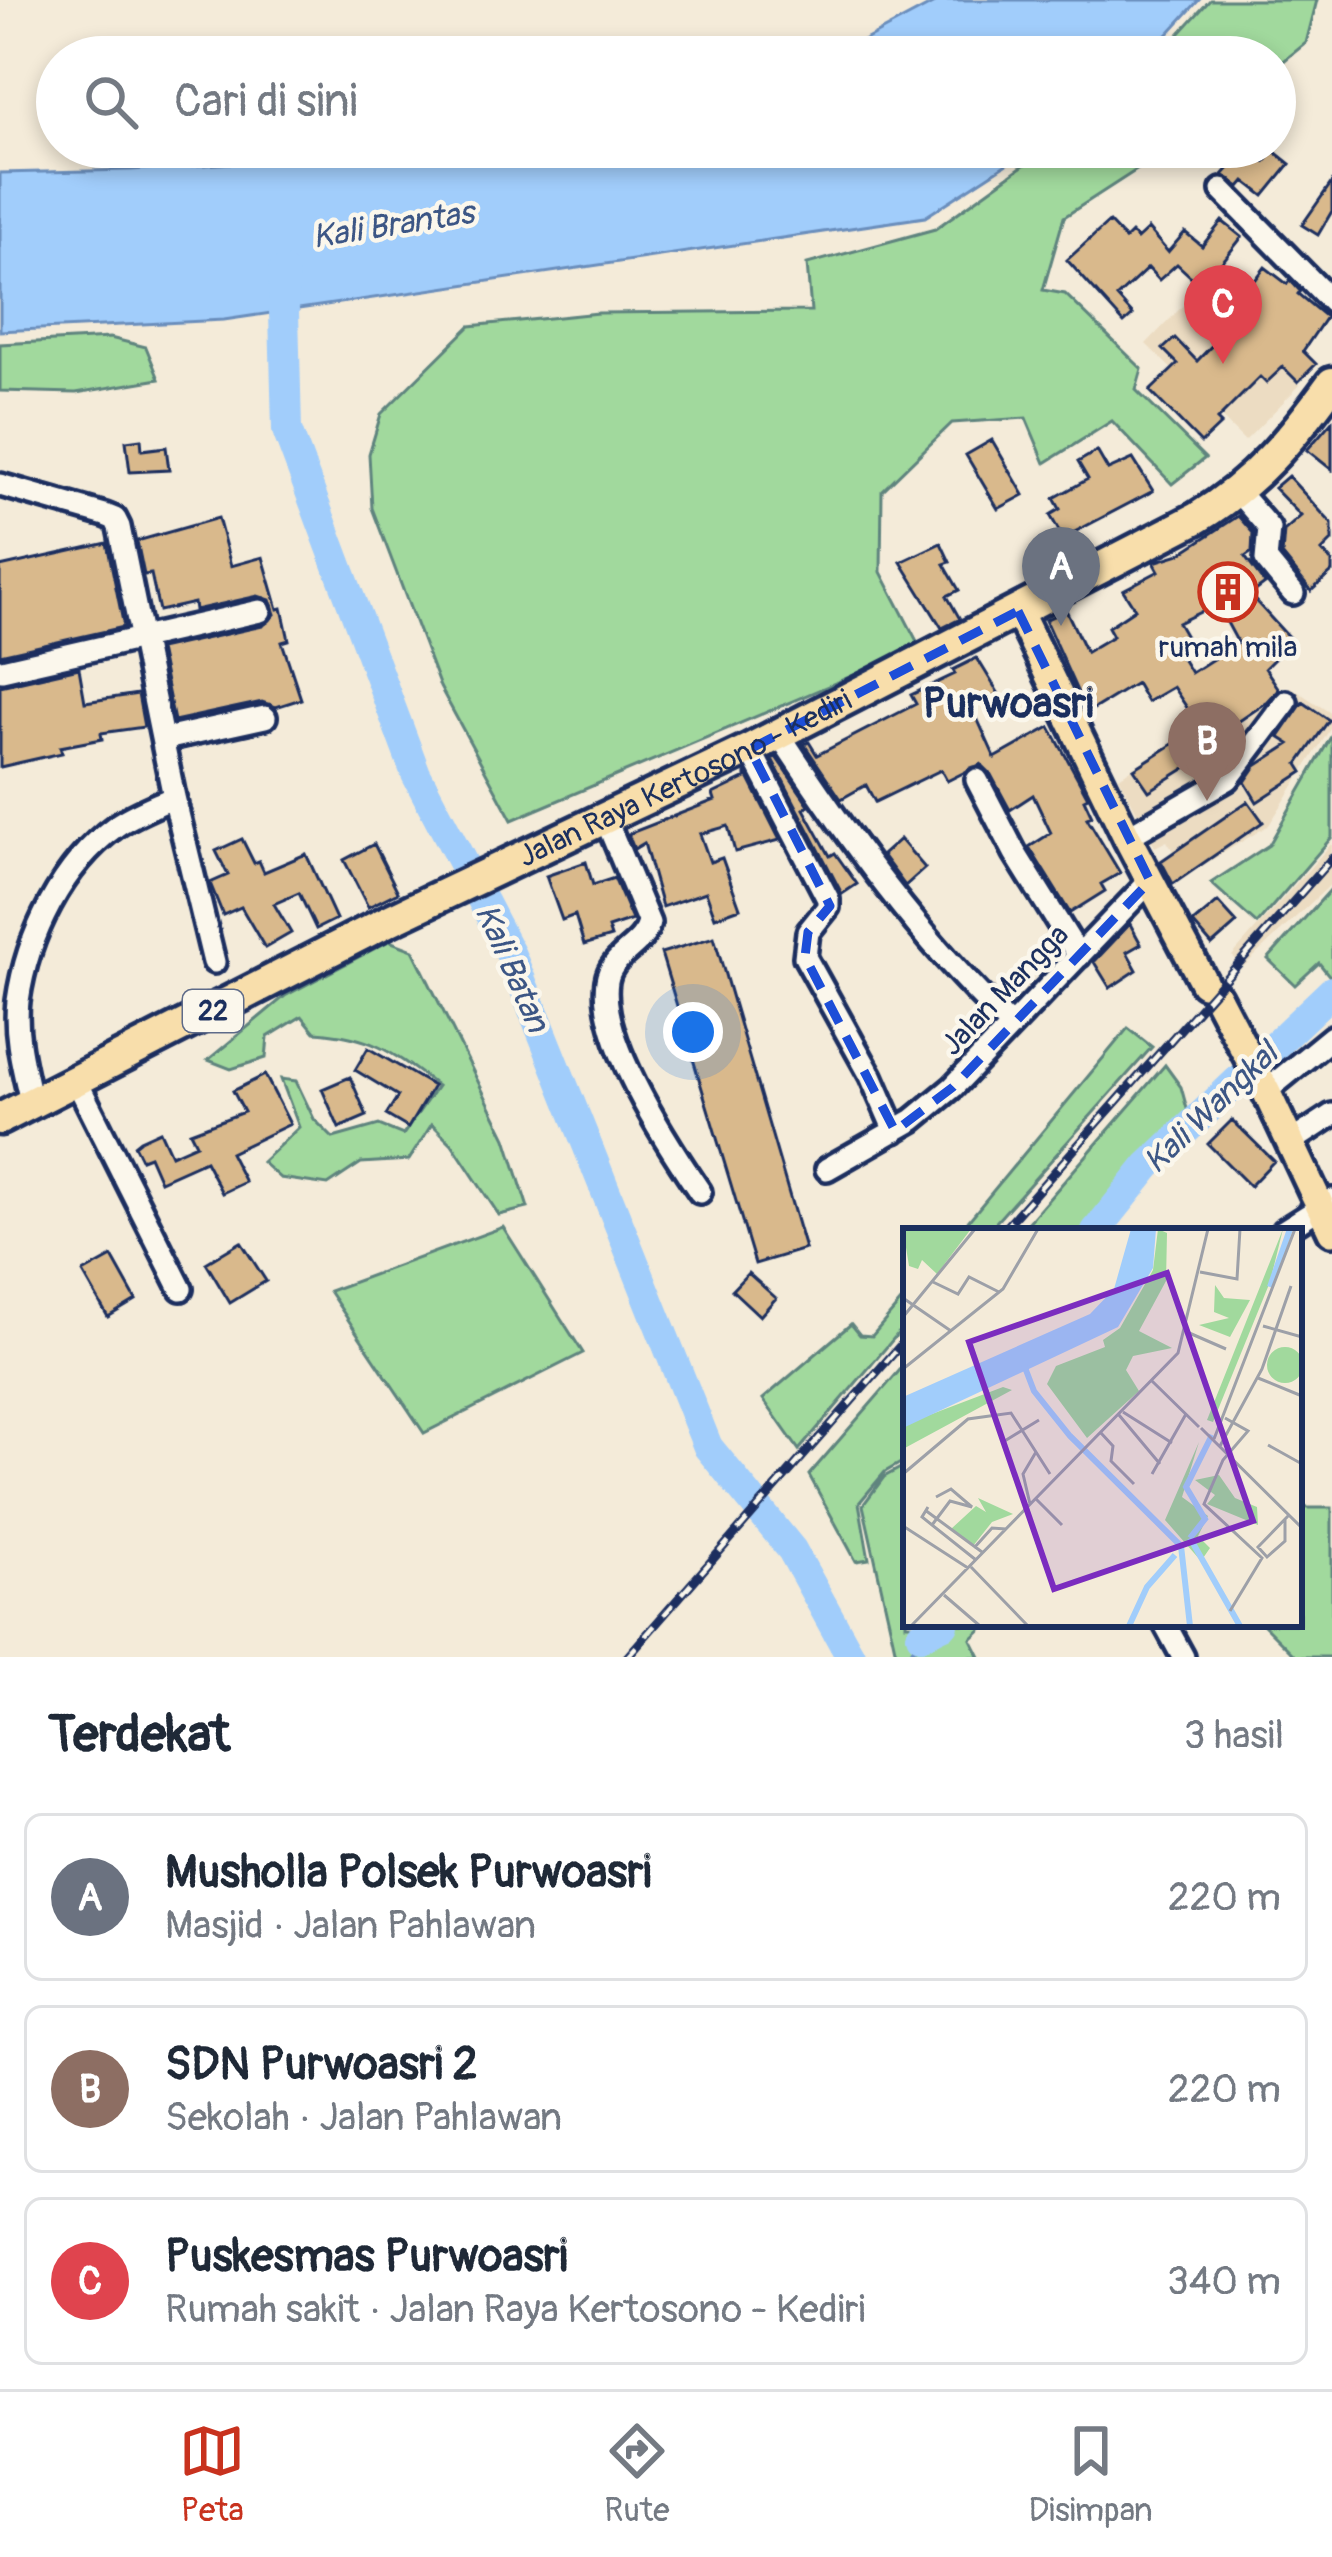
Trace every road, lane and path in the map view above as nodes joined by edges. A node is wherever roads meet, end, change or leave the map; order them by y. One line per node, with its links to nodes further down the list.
1 (1222, 190): 2 (street)
2 (1332, 302)
3 (1330, 390): 5 (highway, Jalan Raya Kertosono - Kediri / 22)
4 (0, 485): 9 (street)
5 (1237, 491): 6 (street); 8 (highway, Jalan Raya Kertosono - Kediri / 22)
6 (1293, 593)
7 (260, 611): 9 (street)
8 (1018, 611): 13 (highway, Jalan Raya Kertosono - Kediri / 22); 19 (main road)
9 (144, 638): 10 (street); 14 (street)
10 (2, 670)
11 (1286, 702): 19 (street)
12 (265, 717): 14 (street)
13 (779, 734): 15 (highway, Jalan Raya Kertosono - Kediri / 22); 23 (street)
14 (165, 739): 17 (street)
15 (750, 749): 18 (highway, Jalan Raya Kertosono - Kediri / 22); 30 (street)
16 (977, 780): 21 (street)
17 (174, 796): 22 (street); 27 (street)
18 (606, 820): 25 (highway, Jalan Raya Kertosono - Kediri / 22); 33 (street)
19 (1127, 838): 20 (main road)
20 (1150, 881): 21 (street, Jalan Mangga); 26 (main road)
21 (1079, 956): 23 (street, Jalan Mangga)
22 (214, 962)
23 (1011, 1026): 30 (street, Jalan Mangga)
24 (1332, 1036): 26 (street)
25 (77, 1082): 27 (highway, Jalan Raya Kertosono - Kediri / 22); 36 (street)
26 (1263, 1085): 31 (main road)
27 (32, 1102): 29 (highway, Jalan Raya Kertosono - Kediri / 22)
28 (1332, 1114): 31 (street)
29 (0, 1119)
30 (896, 1130): 32 (street, Jalan Mangga)
31 (1292, 1142): 34 (main road)
32 (827, 1169)
33 (700, 1192)
34 (1328, 1213): 35 (street)
35 (1290, 1228)
36 (181, 1289)
37 (1167, 1627): 38 (street)
38 (1183, 1657)

